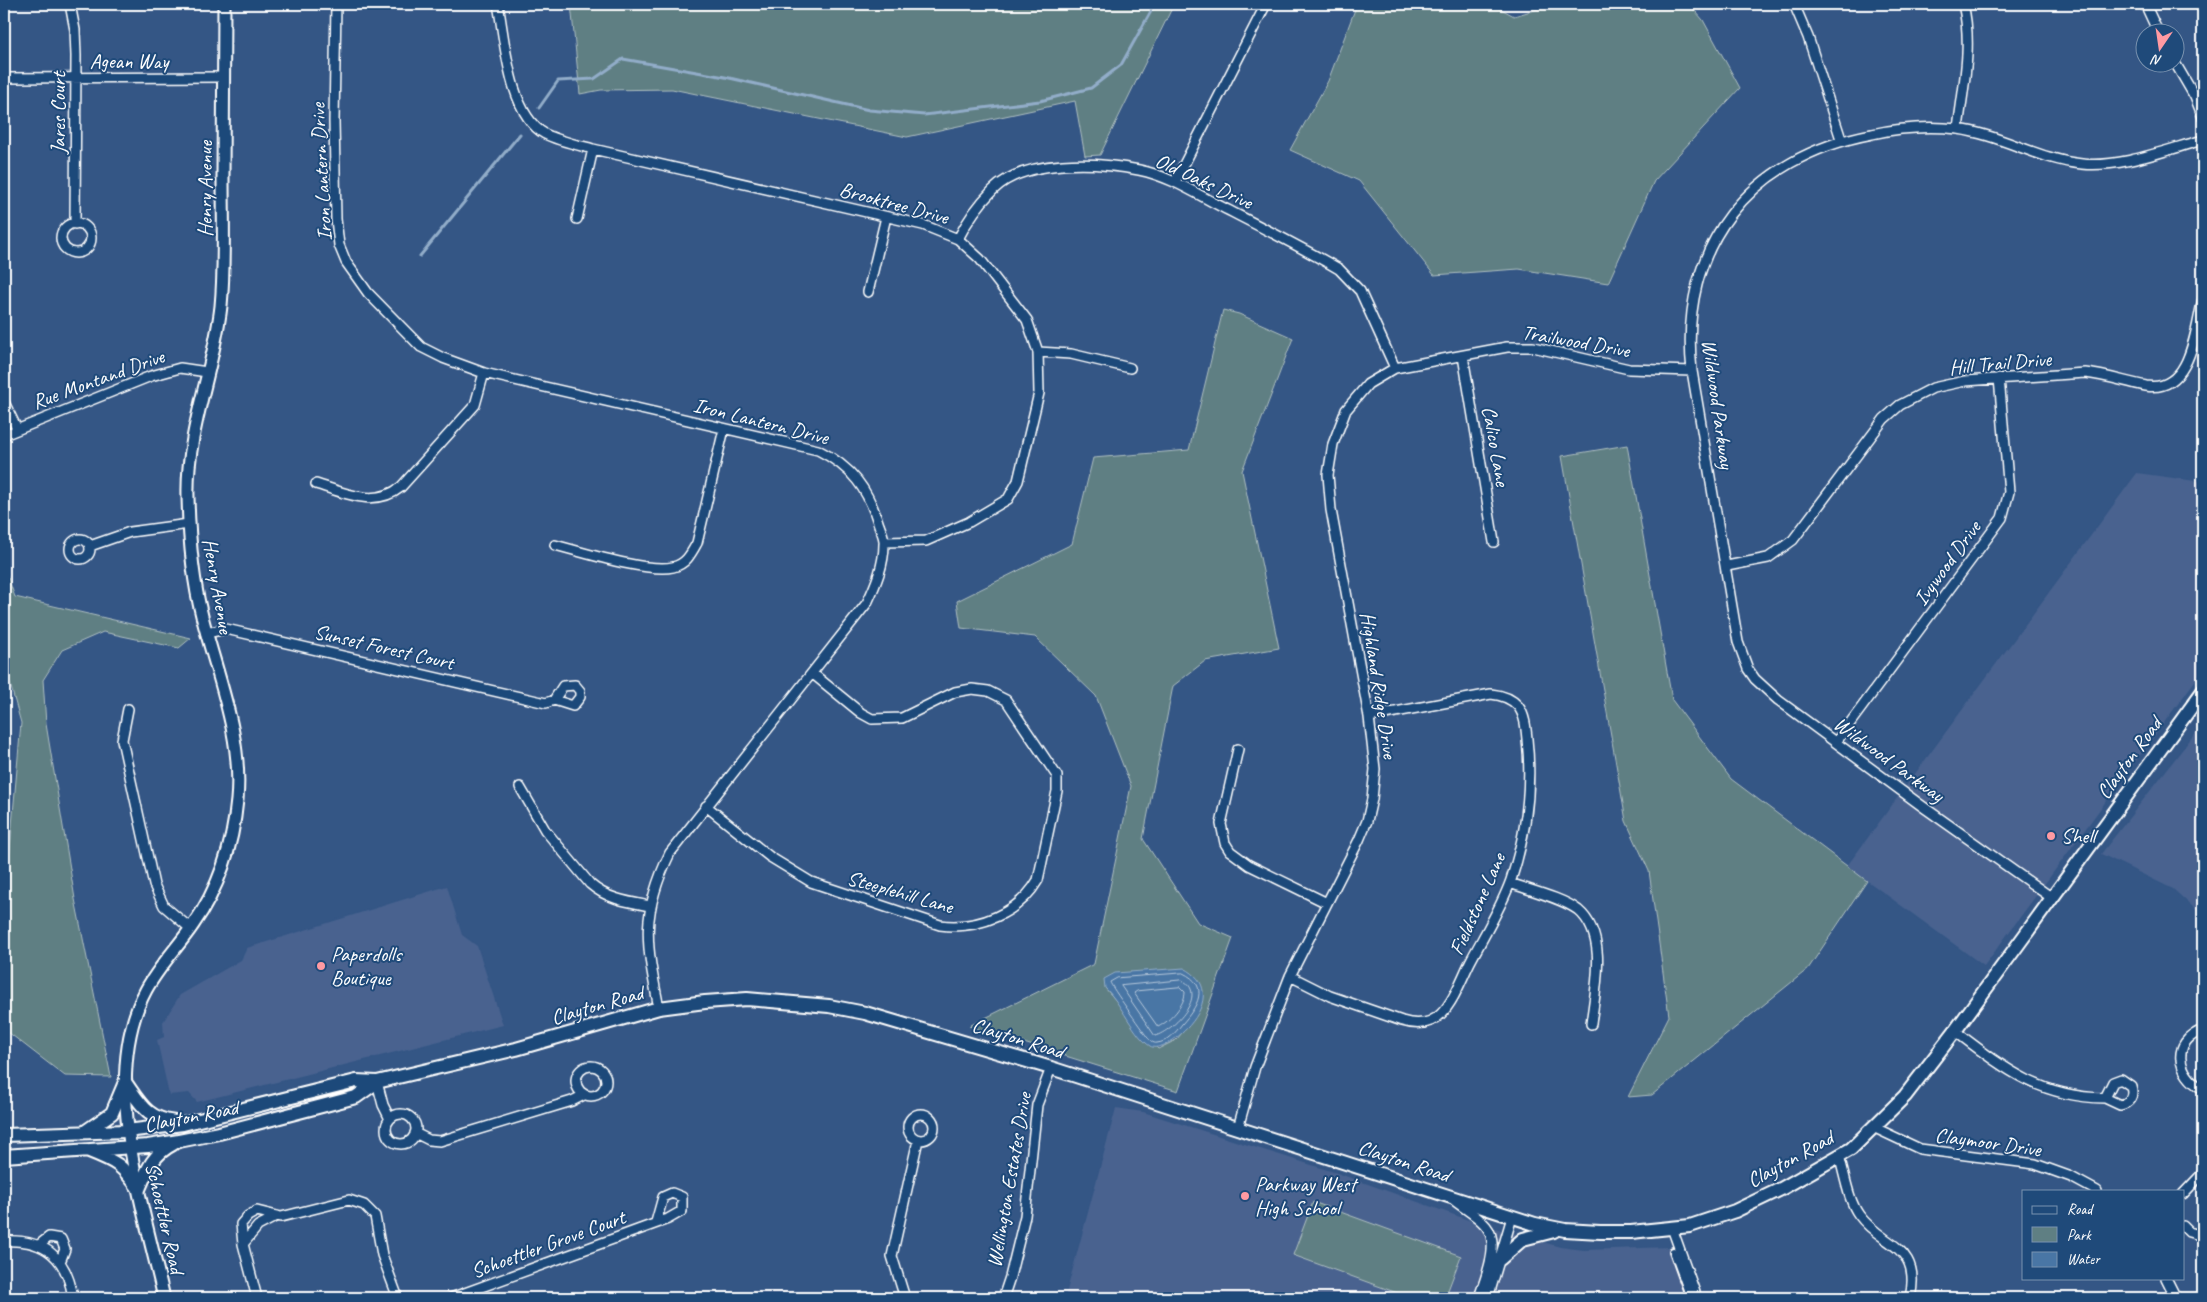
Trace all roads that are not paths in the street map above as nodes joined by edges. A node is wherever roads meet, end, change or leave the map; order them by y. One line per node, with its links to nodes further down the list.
1 (70, 4): 13 (street, Jares Court)
2 (224, 4): 11 (street, Henry Avenue)
3 (336, 4): 32 (street, Iron Lantern Drive)
4 (498, 4): 18 (street, Brooktree Drive)
5 (1266, 4): 19 (street)
6 (1794, 4): 16 (street)
7 (1963, 4): 15 (street)
8 (2145, 4): 9 (street)
9 (2153, 22)
10 (2180, 72): 14 (street)
11 (224, 77): 13 (street, Agean Way); 31 (street, Henry Avenue)
12 (4, 78): 13 (street, Agean Way)
13 (76, 78): 22 (street, Jares Court)
14 (2203, 117)
15 (1958, 129): 16 (street, Wildwood Parkway); 17 (street, Wildwood Parkway)
16 (1841, 140): 30 (street, Wildwood Parkway)
17 (2203, 140)
18 (593, 148): 20 (street, Brooktree Drive); 21 (street)
19 (1175, 182): 23 (street, Old Oaks Drive); 29 (street, Old Oaks Drive)
20 (886, 217): 23 (street, Brooktree Drive); 24 (street)
21 (577, 219)
22 (75, 224)
23 (958, 239): 26 (street, Brooktree Drive)
24 (868, 292)
25 (2203, 299): 33 (street, Hill Trail Drive)
26 (1038, 352): 28 (street); 40 (street, Brooktree Drive)
27 (1463, 356): 29 (street, Trailwood Drive); 30 (street, Trailwood Drive); 41 (street, Calico Lane)
28 (1130, 368)
29 (1395, 368): 50 (street, Highland Ridge Drive)
30 (1692, 371): 44 (street, Wildwood Parkway)
31 (207, 372): 35 (street, Rue Montand Drive); 39 (street, Henry Avenue)
32 (484, 373): 36 (street, Iron Lantern Drive); 38 (street)
33 (1999, 378): 44 (street, Hill Trail Drive); 51 (street, Ivywood Drive)
34 (4, 402): 35 (street)
35 (17, 429): 37 (street, Rue Montand Drive)
36 (724, 429): 40 (street, Iron Lantern Drive); 42 (street)
37 (4, 435)
38 (316, 484)
39 (189, 524): 43 (street); 45 (street, Henry Avenue)
40 (885, 542): 46 (street, Iron Lantern Drive)
41 (1494, 542)
42 (555, 545)
43 (90, 546)
44 (1727, 566): 51 (street, Wildwood Parkway)
45 (206, 633): 48 (street, Sunset Forest Court); 59 (street, Henry Avenue)
46 (812, 673): 54 (street, Iron Lantern Drive); 54 (street, Steeplehill Lane)
47 (2203, 691): 56 (main road, Clayton Road)
48 (554, 700)
49 (128, 709): 59 (street)
50 (1369, 717): 55 (street, Fieldstone Lane); 57 (street, Highland Ridge Drive)
51 (1836, 742): 56 (street, Wildwood Parkway)
52 (1238, 749): 57 (street)
53 (520, 787): 58 (street)
54 (706, 806): 58 (street, Iron Lantern Drive)
55 (1510, 883): 60 (street, Fieldstone Lane); 62 (street)
56 (2052, 898): 64 (main road, Clayton Road)
57 (1327, 903): 60 (street, Highland Ridge Drive)
58 (650, 906): 61 (street, Iron Lantern Drive)
59 (191, 929): 66 (street, Henry Avenue)
60 (1290, 976): 74 (street, Highland Ridge Drive)
61 (659, 1008): 65 (main road, Clayton Road); 67 (main road, Clayton Road)
62 (1591, 1024)
63 (2203, 1030): 68 (street)
64 (1955, 1031): 70 (street); 73 (main road, Clayton Road)
65 (1051, 1068): 74 (main road, Clayton Road); 110 (street, Wellington Estates Drive)
66 (125, 1082): 72 (main road); 75 (street, Henry Avenue); 76 (main road)
67 (377, 1082): 71 (street); 72 (main road, Clayton Road); 80 (main road, Clayton Road)
68 (2203, 1090)
69 (584, 1095): 77 (street)
70 (2105, 1098)
71 (390, 1119): 77 (street); 77 (street)
72 (183, 1124): 75 (main road, Clayton Road)
73 (1873, 1127): 84 (main road, Clayton Road); 87 (street, Claymoor Drive)
74 (1238, 1128): 89 (main road, Clayton Road)
75 (127, 1130): 76 (main road, Clayton Road); 81 (street, Henry Avenue)
76 (86, 1132): 78 (main road, Clayton Road)
77 (415, 1134)
78 (4, 1135)
79 (918, 1140): 109 (street)
80 (179, 1141): 81 (main road, Clayton Road); 86 (main road)
81 (129, 1147): 82 (main road, Clayton Road); 86 (street, Schoettler Road)
82 (87, 1150): 83 (main road, Clayton Road); 86 (main road)
83 (4, 1156)
84 (1839, 1156): 94 (main road, Clayton Road); 115 (street)
85 (2203, 1174): 88 (street)
86 (139, 1189): 105 (street, Schoettler Road)
87 (2095, 1190)
88 (2184, 1193)
89 (1451, 1198): 91 (main road, Clayton Road); 111 (street)
90 (277, 1216): 98 (street); 98 (street); 107 (street)
91 (1512, 1217): 95 (main road, Clayton Road); 101 (street)
92 (656, 1222): 108 (street, Schoettler Grove Court)
93 (2184, 1227): 96 (street)
94 (1672, 1228): 95 (main road, Clayton Road); 114 (street)
95 (1563, 1230): 101 (main road)
96 (2203, 1236)
97 (4, 1241): 99 (street)
98 (243, 1244): 106 (street)
99 (39, 1245): 102 (street); 102 (street)
100 (1672, 1251): 113 (street)
101 (1500, 1260): 112 (street)
102 (60, 1262): 104 (street)
103 (2167, 1280): 116 (street)
104 (72, 1298)
105 (164, 1298)
106 (257, 1298)
107 (398, 1298)
108 (451, 1298)
109 (905, 1298)
110 (1003, 1298)
111 (1479, 1298)
112 (1488, 1298)
113 (1690, 1298)
114 (1697, 1298)
115 (1910, 1298)
116 (2176, 1298)

